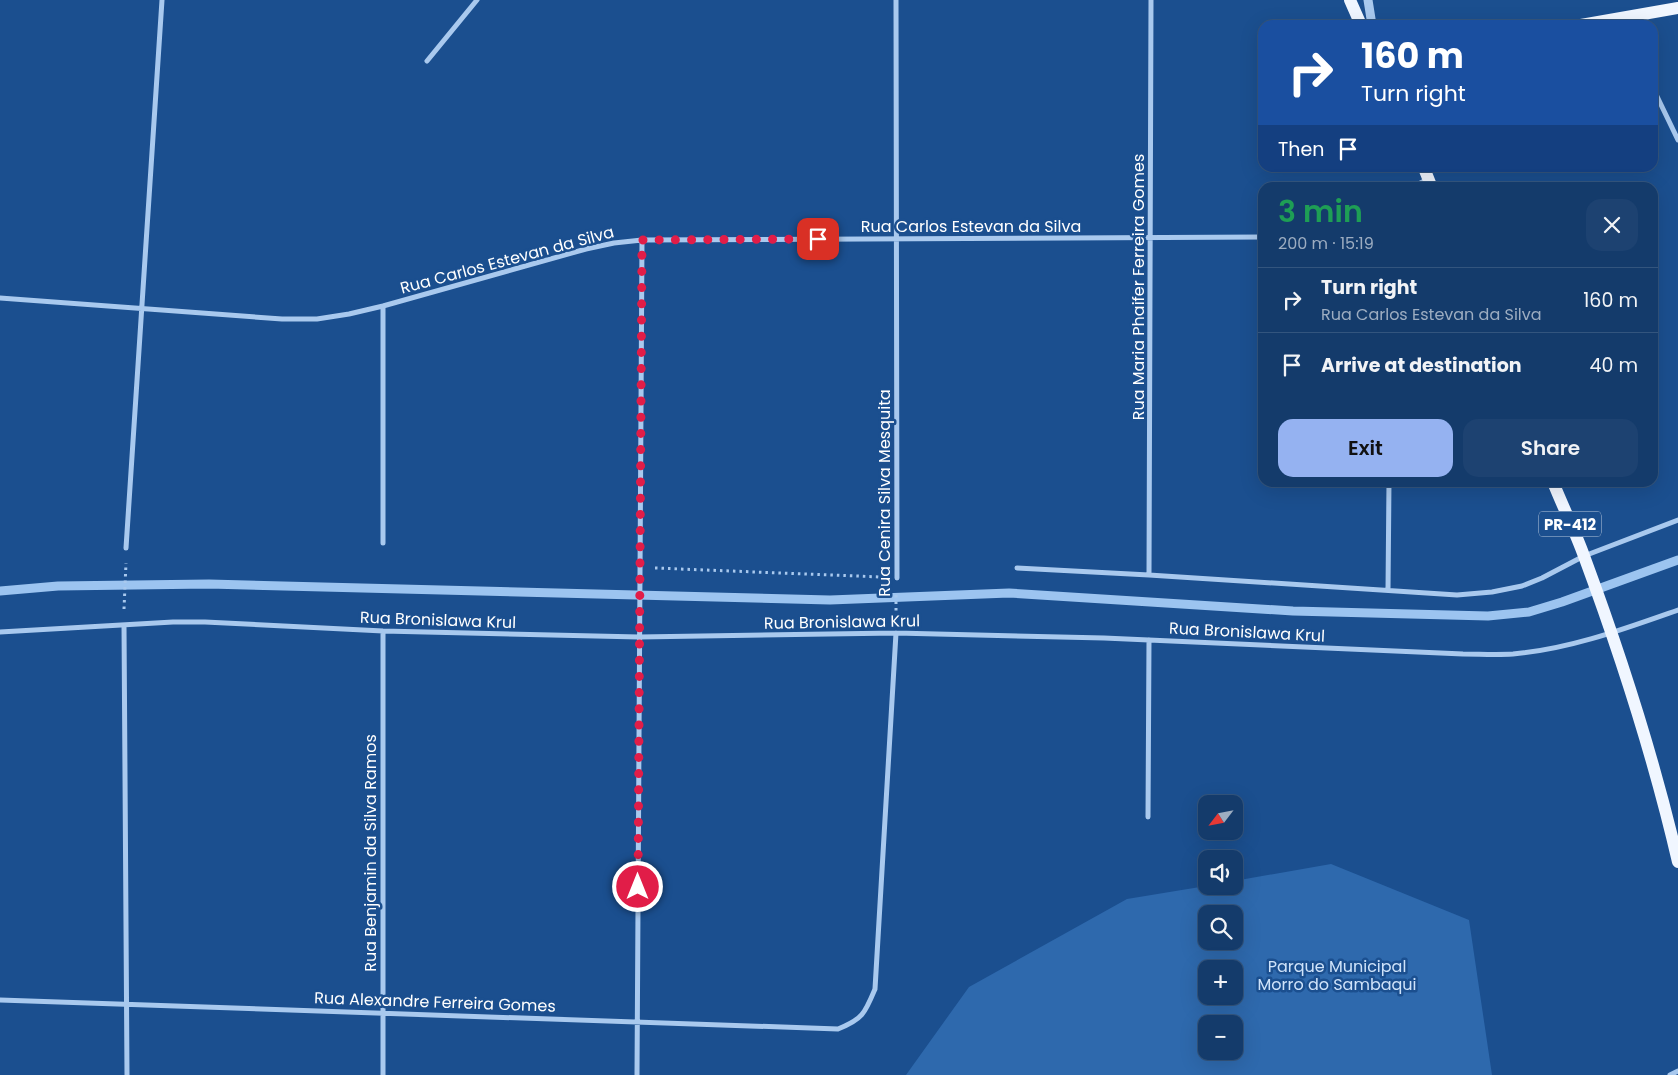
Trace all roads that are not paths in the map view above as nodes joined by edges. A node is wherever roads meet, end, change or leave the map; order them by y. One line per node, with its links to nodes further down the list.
1 (162, 0): 20 (street)
2 (476, 0): 11 (street)
3 (896, 0): 16 (street, Rua Cenira Silva Mesquita)
4 (1151, 0): 15 (street, Rua Maria Phaifer Ferreira Gomes)
5 (1350, 0): 8 (main road)
6 (1368, 0): 9 (street)
7 (1678, 8): 10 (main road)
8 (1359, 20)
9 (1371, 20)
10 (1630, 20)
11 (427, 61)
12 (1658, 98): 13 (street)
13 (1678, 140)
14 (1258, 237): 15 (street, Rua Carlos Estevan da Silva)
15 (1150, 238): 16 (street, Rua Carlos Estevan da Silva); 28 (street, Rua Maria Phaifer Ferreira Gomes)
16 (896, 239): 17 (street, Rua Carlos Estevan da Silva); 29 (street, Rua Cenira Silva Mesquita)
17 (642, 240): 19 (street, Rua Carlos Estevan da Silva); 37 (street)
18 (0, 298): 20 (street, Rua Carlos Estevan da Silva)
19 (383, 306): 20 (street, Rua Carlos Estevan da Silva); 24 (street)
20 (142, 309): 25 (street)
21 (1389, 487): 30 (street)
22 (1555, 487): 26 (main road, PR-412)
23 (1678, 520): 26 (street)
24 (383, 543)
25 (126, 548)
26 (1585, 561): 30 (street); 33 (main road, PR-412)
27 (1017, 568): 28 (street)
28 (1149, 575): 30 (street)
29 (897, 578)
30 (1388, 590)
31 (1678, 610): 33 (street, Rua Bronislawa Krul)
32 (124, 625): 34 (street, Rua Bronislawa Krul); 35 (street, Rua Bronislawa Krul); 43 (street)
33 (1610, 630): 38 (street, Rua Bronislawa Krul); 40 (main road, PR-412)
34 (383, 631): 37 (street, Rua Bronislawa Krul); 44 (street, Rua Benjamin da Silva Ramos)
35 (0, 632)
36 (896, 633): 37 (street, Rua Bronislawa Krul); 38 (street, Rua Bronislawa Krul); 45 (street, Rua Alexandre Ferreira Gomes)
37 (639, 637): 45 (street)
38 (1149, 640): 39 (street)
39 (1148, 817)
40 (1674, 829): 41 (main road, PR-412)
41 (1678, 862)
42 (0, 1000): 43 (street, Rua Alexandre Ferreira Gomes)
43 (126, 1004): 44 (street, Rua Alexandre Ferreira Gomes); 47 (street)
44 (383, 1013): 45 (street, Rua Alexandre Ferreira Gomes); 48 (street, Rua Benjamin da Silva Ramos)
45 (637, 1022): 49 (street)
46 (1678, 1071): 50 (street)
47 (127, 1075)
48 (383, 1075)
49 (637, 1075)
50 (1670, 1075)

